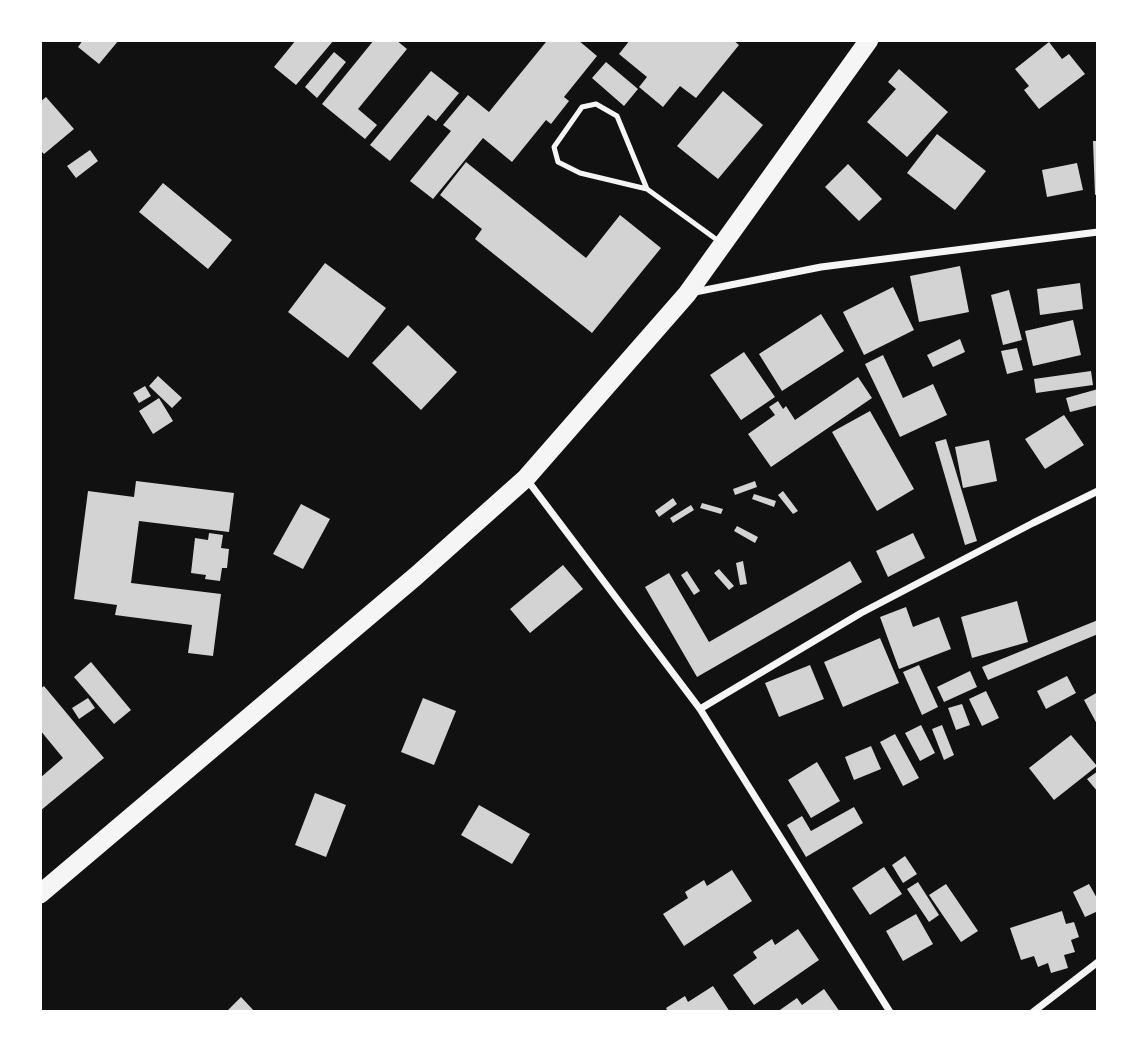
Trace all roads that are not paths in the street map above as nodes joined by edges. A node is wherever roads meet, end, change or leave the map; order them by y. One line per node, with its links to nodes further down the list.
1 (869, 40): 4 (highway)
2 (647, 189): 2 (lane); 4 (lane)
3 (1098, 232): 5 (street)
4 (723, 244): 5 (highway)
5 (687, 294): 6 (highway)
6 (526, 478): 8 (street); 9 (highway)
7 (1098, 491): 8 (street)
8 (699, 709): 12 (street)
9 (40, 894)
10 (1098, 962): 11 (street)
11 (1036, 1011)
12 (890, 1012)

